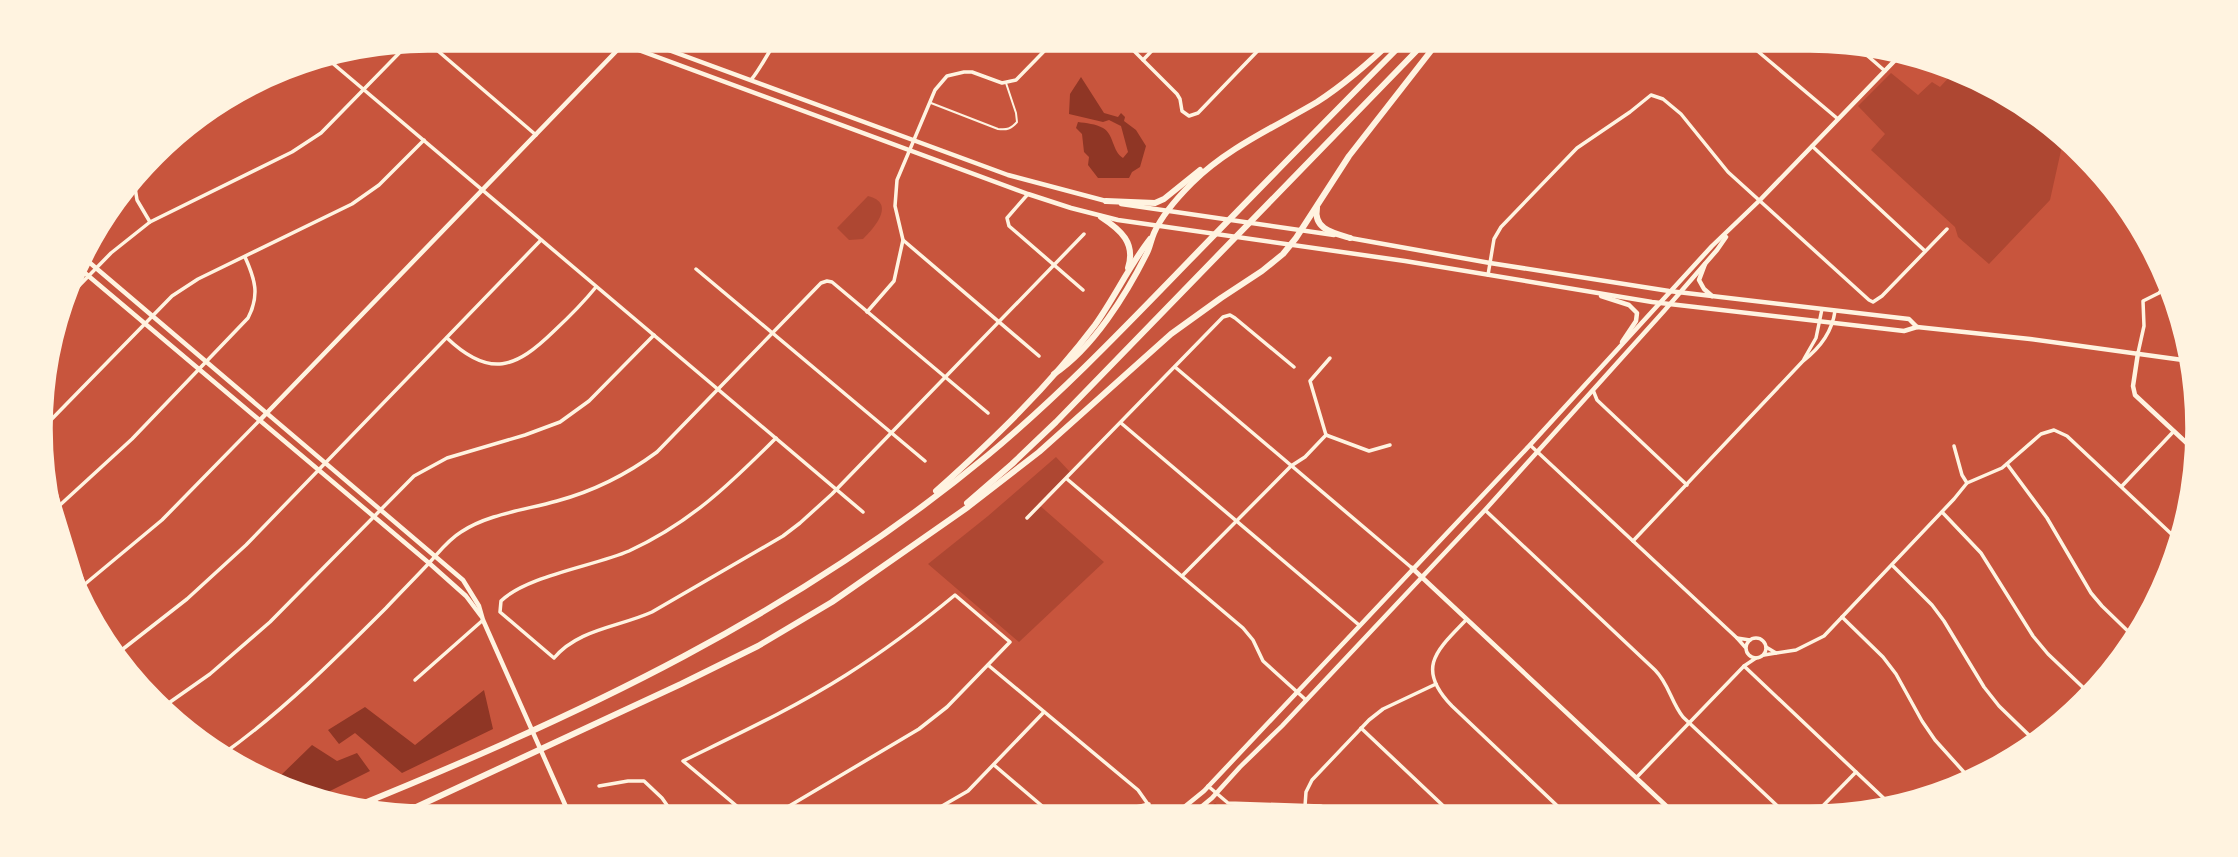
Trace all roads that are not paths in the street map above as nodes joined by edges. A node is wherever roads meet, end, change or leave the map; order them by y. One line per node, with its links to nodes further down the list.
1 (438, 51): 26 (street)
2 (617, 51): 26 (street)
3 (639, 51): 31 (street)
4 (670, 51): 21 (street)
5 (768, 51): 21 (street)
6 (1045, 51): 22 (street)
7 (1134, 51): 17 (street)
8 (1152, 51): 17 (street)
9 (1258, 51): 17 (street)
10 (1381, 51): 27 (highway)
11 (1395, 51): 131 (highway)
12 (1416, 51): 135 (highway)
13 (1431, 51): 35 (highway)
14 (1757, 51): 25 (street)
15 (400, 52): 23 (street)
16 (1867, 55): 20 (street)
17 (1143, 60)
18 (1895, 61): 20 (street)
19 (333, 64): 23 (street)
20 (1885, 71): 25 (street)
21 (750, 81): 29 (street)
22 (1006, 83): 24 (street); 24 (lane)
23 (364, 90): 28 (street); 40 (street)
24 (930, 103): 29 (street)
25 (1838, 119): 30 (street)
26 (536, 135): 33 (street)
27 (1254, 139): 37 (highway); 38 (highway)
28 (424, 140): 33 (street); 52 (street)
29 (914, 141): 31 (street); 37 (street)
30 (1812, 146): 36 (street); 51 (street)
31 (910, 151): 34 (street); 49 (street)
32 (135, 190): 40 (street)
33 (483, 190): 48 (street); 100 (street)
34 (1028, 194): 39 (street); 56 (street)
35 (1320, 200): 43 (highway); 47 (highway)
36 (1760, 200): 44 (street); 51 (street); 54 (street)
37 (1106, 201): 38 (street)
38 (1167, 212): 41 (highway); 43 (street)
39 (1101, 216): 41 (street); 62 (highway)
40 (150, 222): 57 (street)
41 (1157, 227): 46 (highway); 50 (street)
42 (1947, 229): 51 (street)
43 (1301, 230): 47 (street); 50 (highway)
44 (1730, 230): 55 (street); 66 (street)
45 (1084, 234): 56 (street)
46 (1154, 234): 62 (highway); 95 (highway)
47 (1350, 238): 54 (street)
48 (541, 239): 64 (street); 84 (street)
49 (903, 240): 75 (street); 77 (street)
50 (1292, 245): 60 (street); 135 (highway)
51 (1925, 251)
52 (245, 257): 76 (street); 91 (street)
53 (89, 263): 57 (street)
54 (1490, 263): 60 (street); 66 (street)
55 (1705, 264): 69 (street); 70 (street)
56 (1054, 266): 65 (street); 77 (street)
57 (96, 269): 61 (street); 76 (street)
58 (696, 269): 82 (street)
59 (85, 273): 61 (street)
60 (1488, 275): 68 (street)
61 (89, 276): 63 (street); 79 (street)
62 (1125, 278): 95 (highway)
63 (79, 286)
64 (597, 287): 83 (street); 84 (street)
65 (1083, 290)
66 (1669, 291): 69 (street); 71 (street)
67 (2161, 291): 86 (street)
68 (1591, 292): 71 (street); 85 (street)
69 (1679, 292): 70 (street); 72 (street)
70 (1712, 297): 73 (street)
71 (1660, 303): 72 (street); 85 (street)
72 (1670, 304): 78 (street); 98 (street)
73 (1822, 309): 74 (street); 78 (street)
74 (1835, 310): 80 (street); 81 (street)
75 (867, 312): 82 (street); 96 (street)
76 (151, 316): 79 (street); 91 (street)
77 (999, 322): 87 (street); 96 (street)
78 (1820, 323): 80 (street); 90 (street)
79 (145, 324): 94 (street); 101 (street)
80 (1833, 324): 81 (street); 90 (street)
81 (1917, 327): 86 (street)
82 (772, 333): 97 (street); 105 (street)
83 (654, 335): 97 (street); 125 (street)
84 (447, 338): 114 (street)
85 (1622, 342): 110 (street)
86 (2138, 353): 89 (street); 104 (street)
87 (1039, 356)
88 (1330, 358): 106 (street)
89 (2181, 360)
90 (1803, 361): 120 (street)
91 (207, 362): 94 (street); 100 (street)
92 (1175, 367): 93 (street); 103 (street); 116 (street)
93 (1294, 367)
94 (200, 370): 102 (street); 124 (street)
95 (1054, 374): 131 (highway)
96 (945, 377): 99 (street); 105 (street)
97 (719, 389): 107 (street); 136 (street)
98 (1593, 390): 112 (street); 120 (street)
99 (988, 412)
100 (267, 413): 102 (street); 114 (street)
101 (51, 420)
102 (260, 420): 117 (street); 142 (street)
103 (1121, 423): 118 (street); 132 (street)
104 (2174, 431): 108 (street); 121 (street)
105 (891, 433): 113 (street); 122 (street)
106 (1326, 435): 109 (street); 116 (street)
107 (776, 438): 122 (street); 122 (street)
108 (2186, 443)
109 (1390, 445)
110 (1530, 445): 112 (street); 139 (street)
111 (1954, 446): 119 (street)
112 (1537, 452): 126 (street); 134 (street)
113 (925, 461)
114 (326, 463): 117 (street); 125 (street)
115 (2007, 464): 119 (street); 121 (street); 147 (street)
116 (1291, 466): 132 (street); 139 (street)
117 (319, 470): 129 (street); 152 (street)
118 (1067, 479): 130 (street); 140 (street)
119 (1967, 483): 128 (street)
120 (1686, 485): 134 (street)
121 (2122, 486): 133 (street)
122 (837, 489): 127 (street)
123 (57, 495): 124 (street)
124 (60, 505): 142 (street)
125 (381, 509): 129 (street); 136 (street)
126 (1485, 510): 141 (street); 166 (street)
127 (863, 512)
128 (1942, 512): 138 (street); 161 (street)
129 (374, 516): 137 (street); 164 (street)
130 (1027, 518)
131 (903, 520): 177 (highway)
132 (1237, 522): 140 (street); 146 (street)
133 (2172, 534)
134 (1633, 541): 148 (street)
135 (908, 549): 183 (highway)
136 (436, 556): 137 (street); 145 (street)
137 (429, 563): 145 (street); 169 (street)
138 (1892, 565): 143 (street); 168 (street)
139 (1412, 568): 141 (street); 146 (street)
140 (1182, 576): 162 (street)
141 (1422, 577): 144 (street); 163 (street)
142 (85, 584)
143 (1842, 617): 153 (street); 172 (street)
144 (1467, 619): 160 (street); 173 (street)
145 (484, 620): 159 (street); 184 (street)
146 (1359, 625): 162 (street)
147 (2128, 631)
148 (1737, 638): 149 (street); 150 (street)
149 (1750, 640): 150 (street); 151 (street)
150 (1746, 647): 154 (street)
151 (1766, 647): 153 (street); 155 (street)
152 (122, 649)
153 (1776, 653): 155 (street)
154 (1748, 654): 156 (street); 158 (street)
155 (1764, 654): 156 (street)
156 (1756, 658): 158 (street)
157 (988, 665): 165 (street); 186 (street); 187 (street)
158 (1744, 666): 166 (street); 171 (street)
159 (415, 680)
160 (1436, 684): 167 (street); 196 (street)
161 (2084, 688)
162 (1297, 691): 163 (street); 175 (street)
163 (1307, 699): 176 (street)
164 (169, 703)
165 (1044, 712): 170 (street); 181 (street)
166 (1689, 722): 173 (street); 198 (street)
167 (1361, 728): 193 (street); 195 (street)
168 (2029, 735)
169 (229, 749)
170 (993, 765): 188 (street); 189 (street)
171 (1856, 772): 178 (street); 182 (street)
172 (1964, 773)
173 (1636, 778): 197 (street)
174 (599, 786): 185 (street)
175 (1208, 786): 176 (street); 191 (street)
176 (1215, 793): 192 (street); 193 (street)
177 (385, 795): 179 (highway); 180 (highway)
178 (1884, 799)
179 (369, 801)
180 (374, 802)
181 (1149, 804): 190 (street)
182 (1823, 805)
183 (417, 806)
184 (566, 806)
185 (668, 806)
186 (737, 806)
187 (789, 806)
188 (943, 806)
189 (1042, 806)
190 (1140, 806)
191 (1187, 806)
192 (1201, 806)
193 (1305, 806): 194 (street)
194 (1321, 806)
195 (1443, 806)
196 (1557, 806)
197 (1666, 806)
198 (1778, 806)

